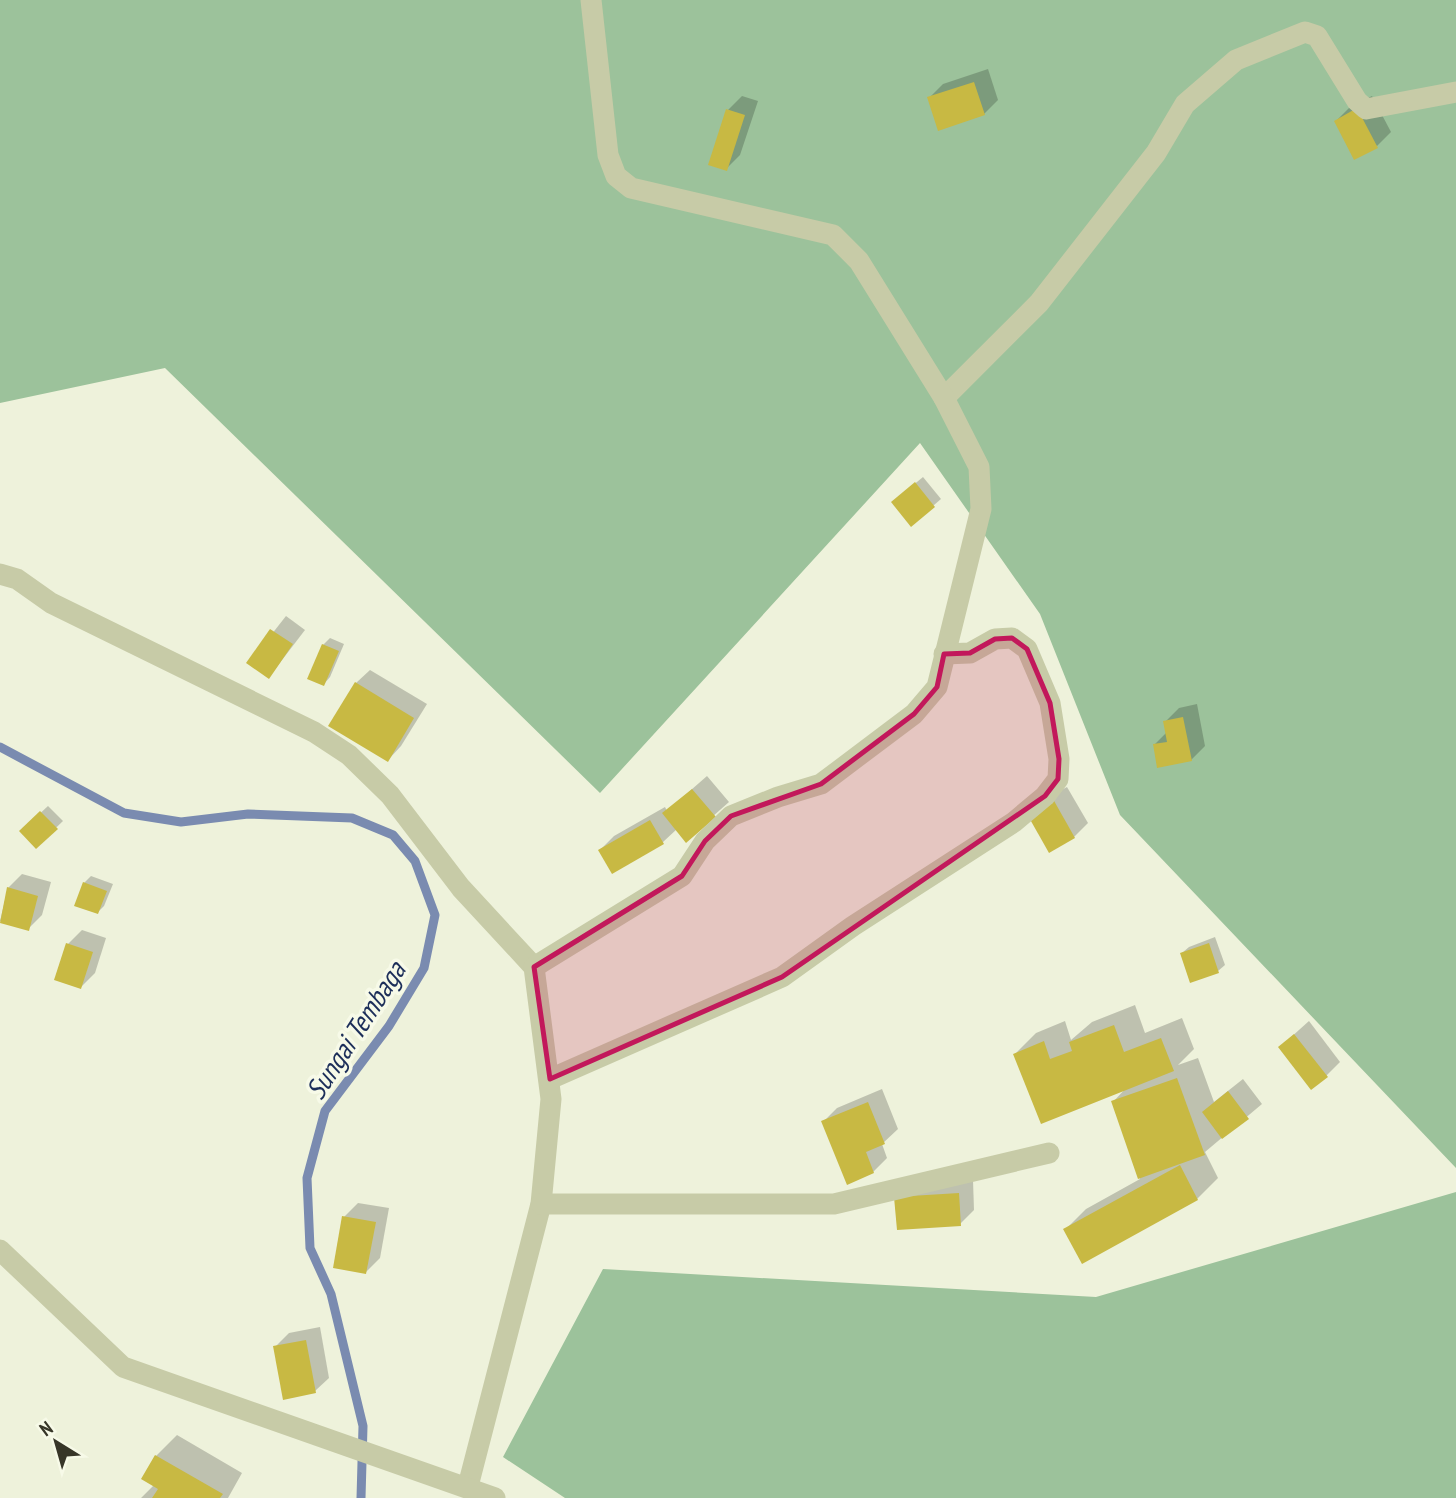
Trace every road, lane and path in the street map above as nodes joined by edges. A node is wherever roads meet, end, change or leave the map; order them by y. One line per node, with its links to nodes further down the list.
1 (591, 0): 3 (street)
2 (1456, 92): 3 (street)
3 (944, 398): 5 (street)
4 (0, 574): 6 (street)
5 (944, 654): 6 (street); 7 (street)
6 (534, 967): 7 (street)
7 (550, 1079): 9 (street)
8 (1049, 1153): 9 (street)
9 (541, 1205): 11 (street)
10 (0, 1250): 11 (street)
11 (468, 1486): 12 (street)
12 (495, 1498)

